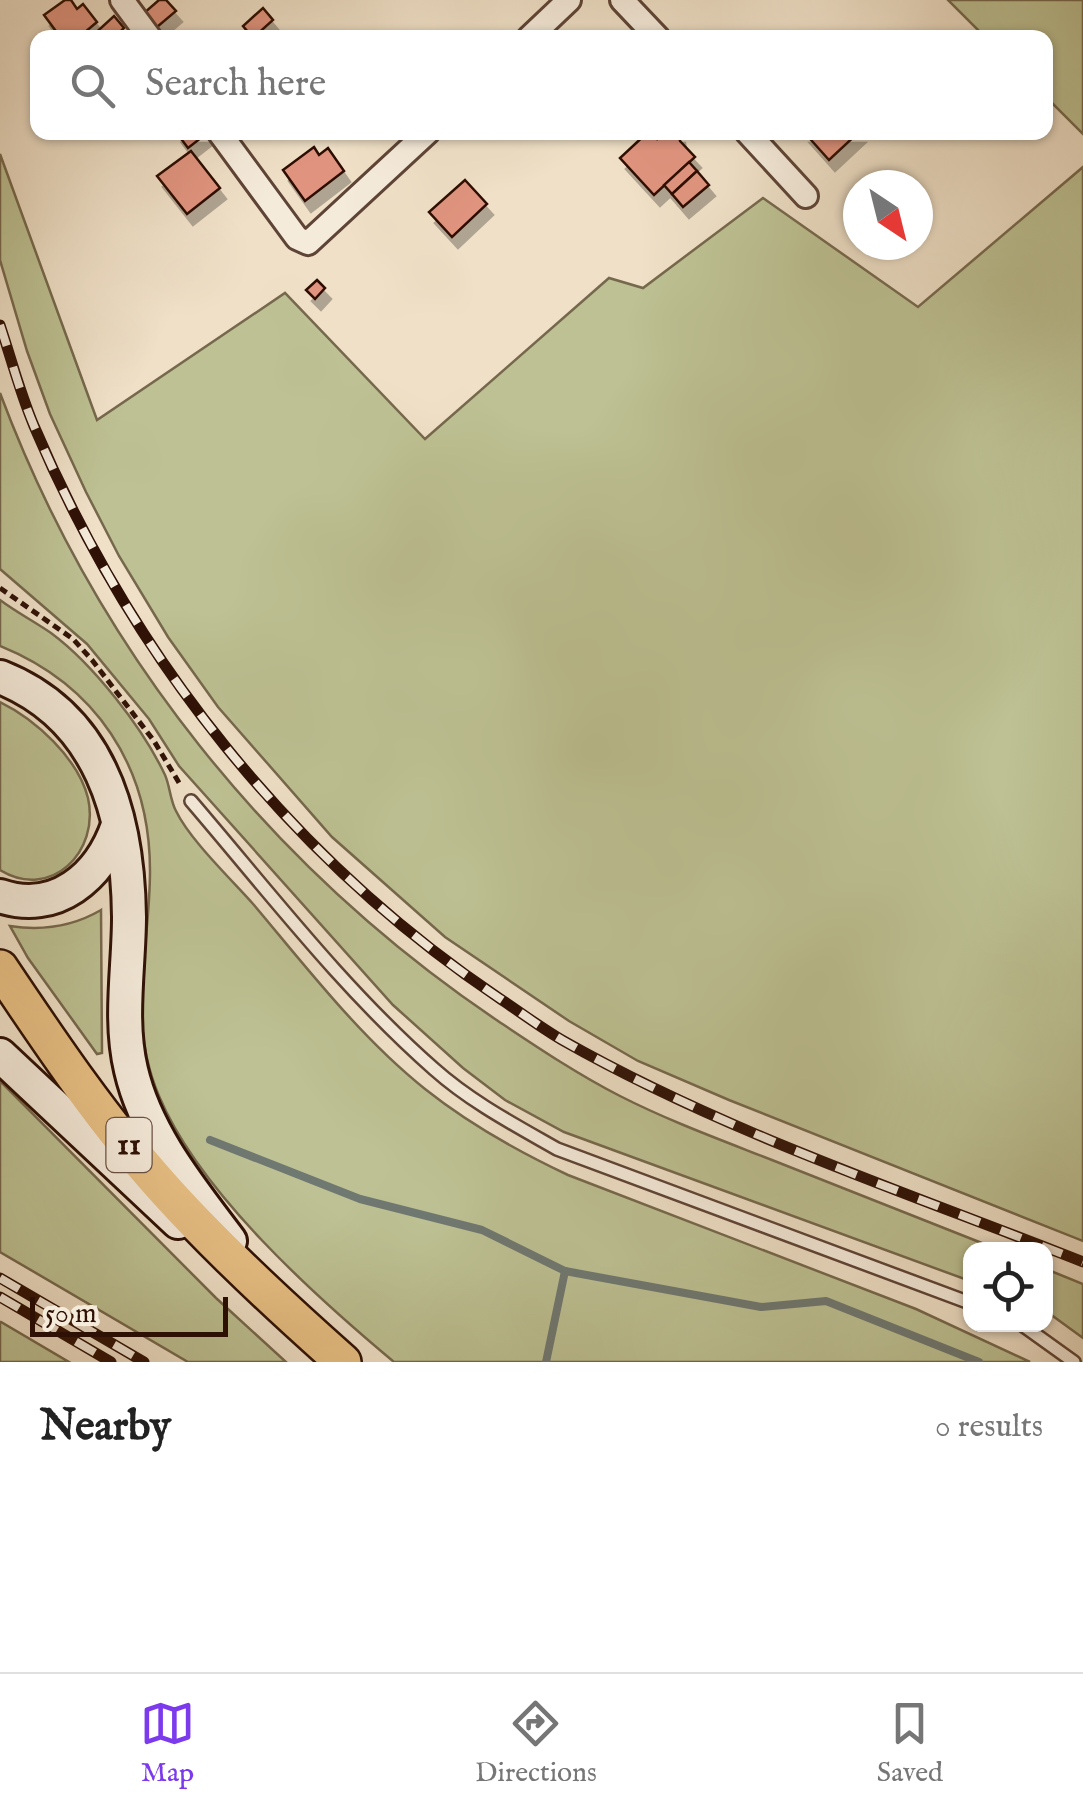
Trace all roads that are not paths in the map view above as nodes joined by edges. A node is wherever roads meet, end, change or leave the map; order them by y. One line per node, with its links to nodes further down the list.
1 (122, 0): 4 (street)
2 (569, 0): 5 (street)
3 (622, 0): 6 (street)
4 (144, 30)
5 (537, 30)
6 (650, 30)
7 (226, 140): 8 (street)
8 (419, 140)
9 (754, 140): 10 (street)
10 (806, 196)
11 (0, 677): 13 (main road)
12 (191, 801): 17 (lane)
13 (118, 825): 14 (main road); 18 (main road)
14 (0, 896)
15 (0, 968): 18 (main road, 11)
16 (0, 1055): 18 (main road)
17 (963, 1300)
18 (278, 1305): 20 (main road, 11)
19 (1032, 1332): 21 (lane)
20 (344, 1362)
21 (1074, 1362)

